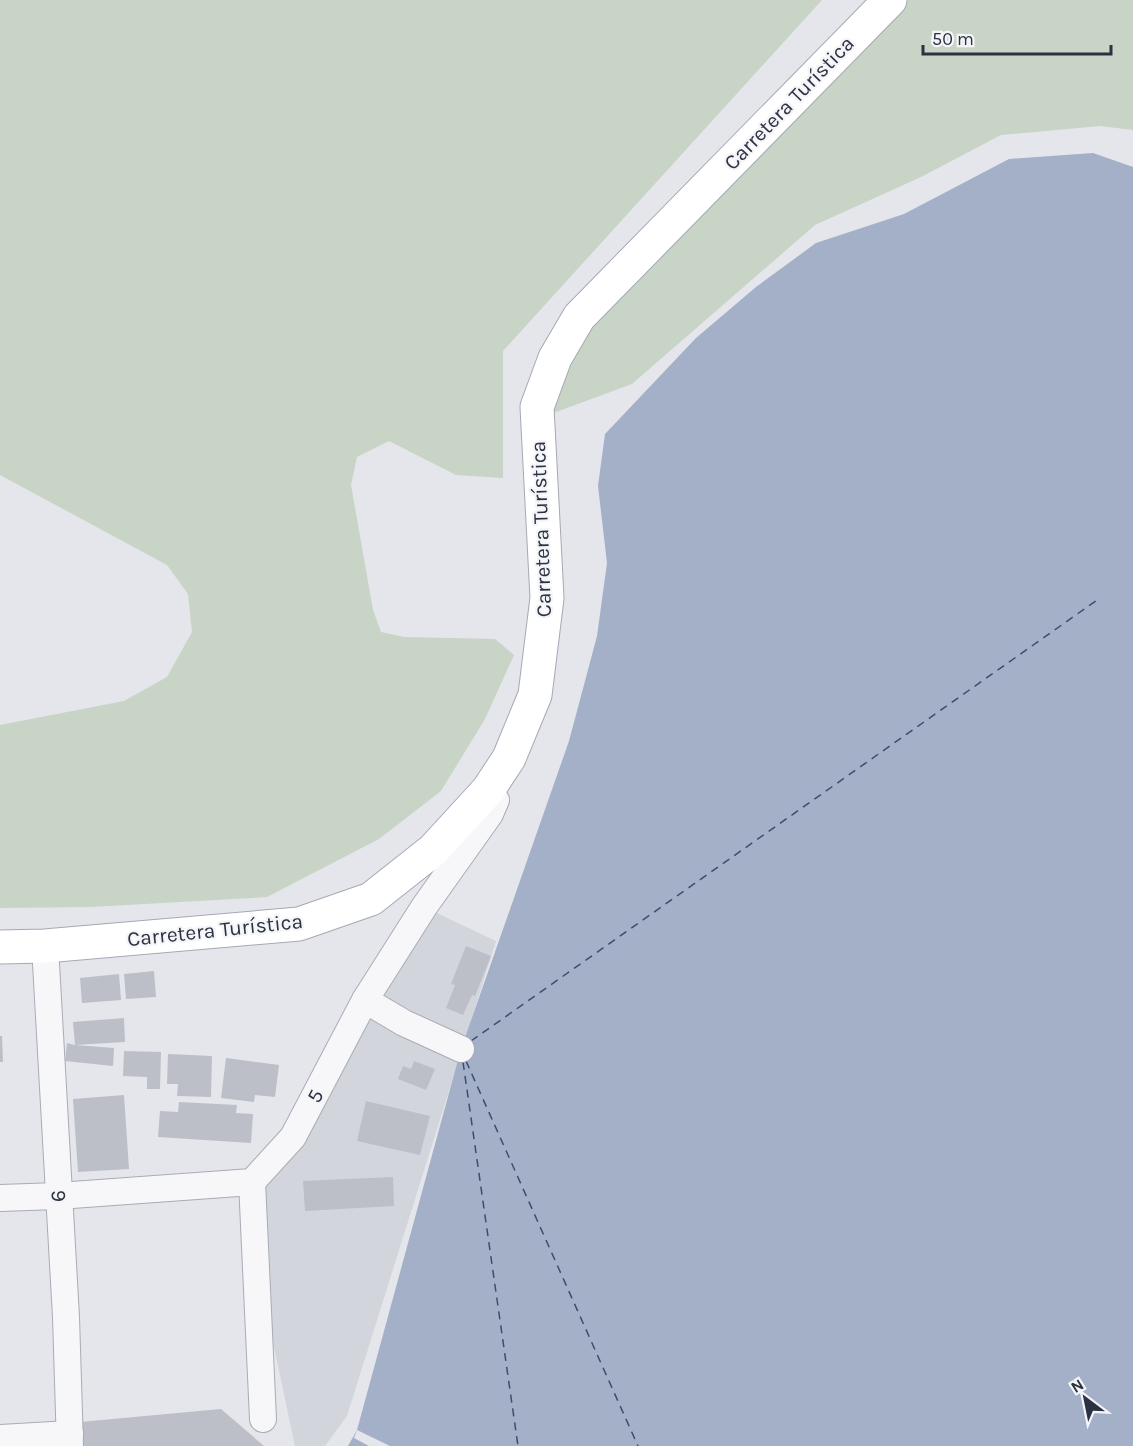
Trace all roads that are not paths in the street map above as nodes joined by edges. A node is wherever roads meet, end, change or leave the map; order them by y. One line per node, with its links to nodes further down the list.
1 (890, 0): 2 (main road, Carretera Turística)
2 (488, 790): 4 (main road, Carretera Turística); 5 (street, 5)
3 (0, 946): 4 (main road, Carretera Turística)
4 (45, 946): 8 (street, 6)
5 (365, 1000): 6 (street); 7 (street, 5)
6 (461, 1049)
7 (252, 1182): 8 (street); 10 (street)
8 (58, 1196): 9 (street); 12 (street, 6)
9 (0, 1198)
10 (263, 1419)
11 (0, 1438): 12 (street)
12 (70, 1440)

